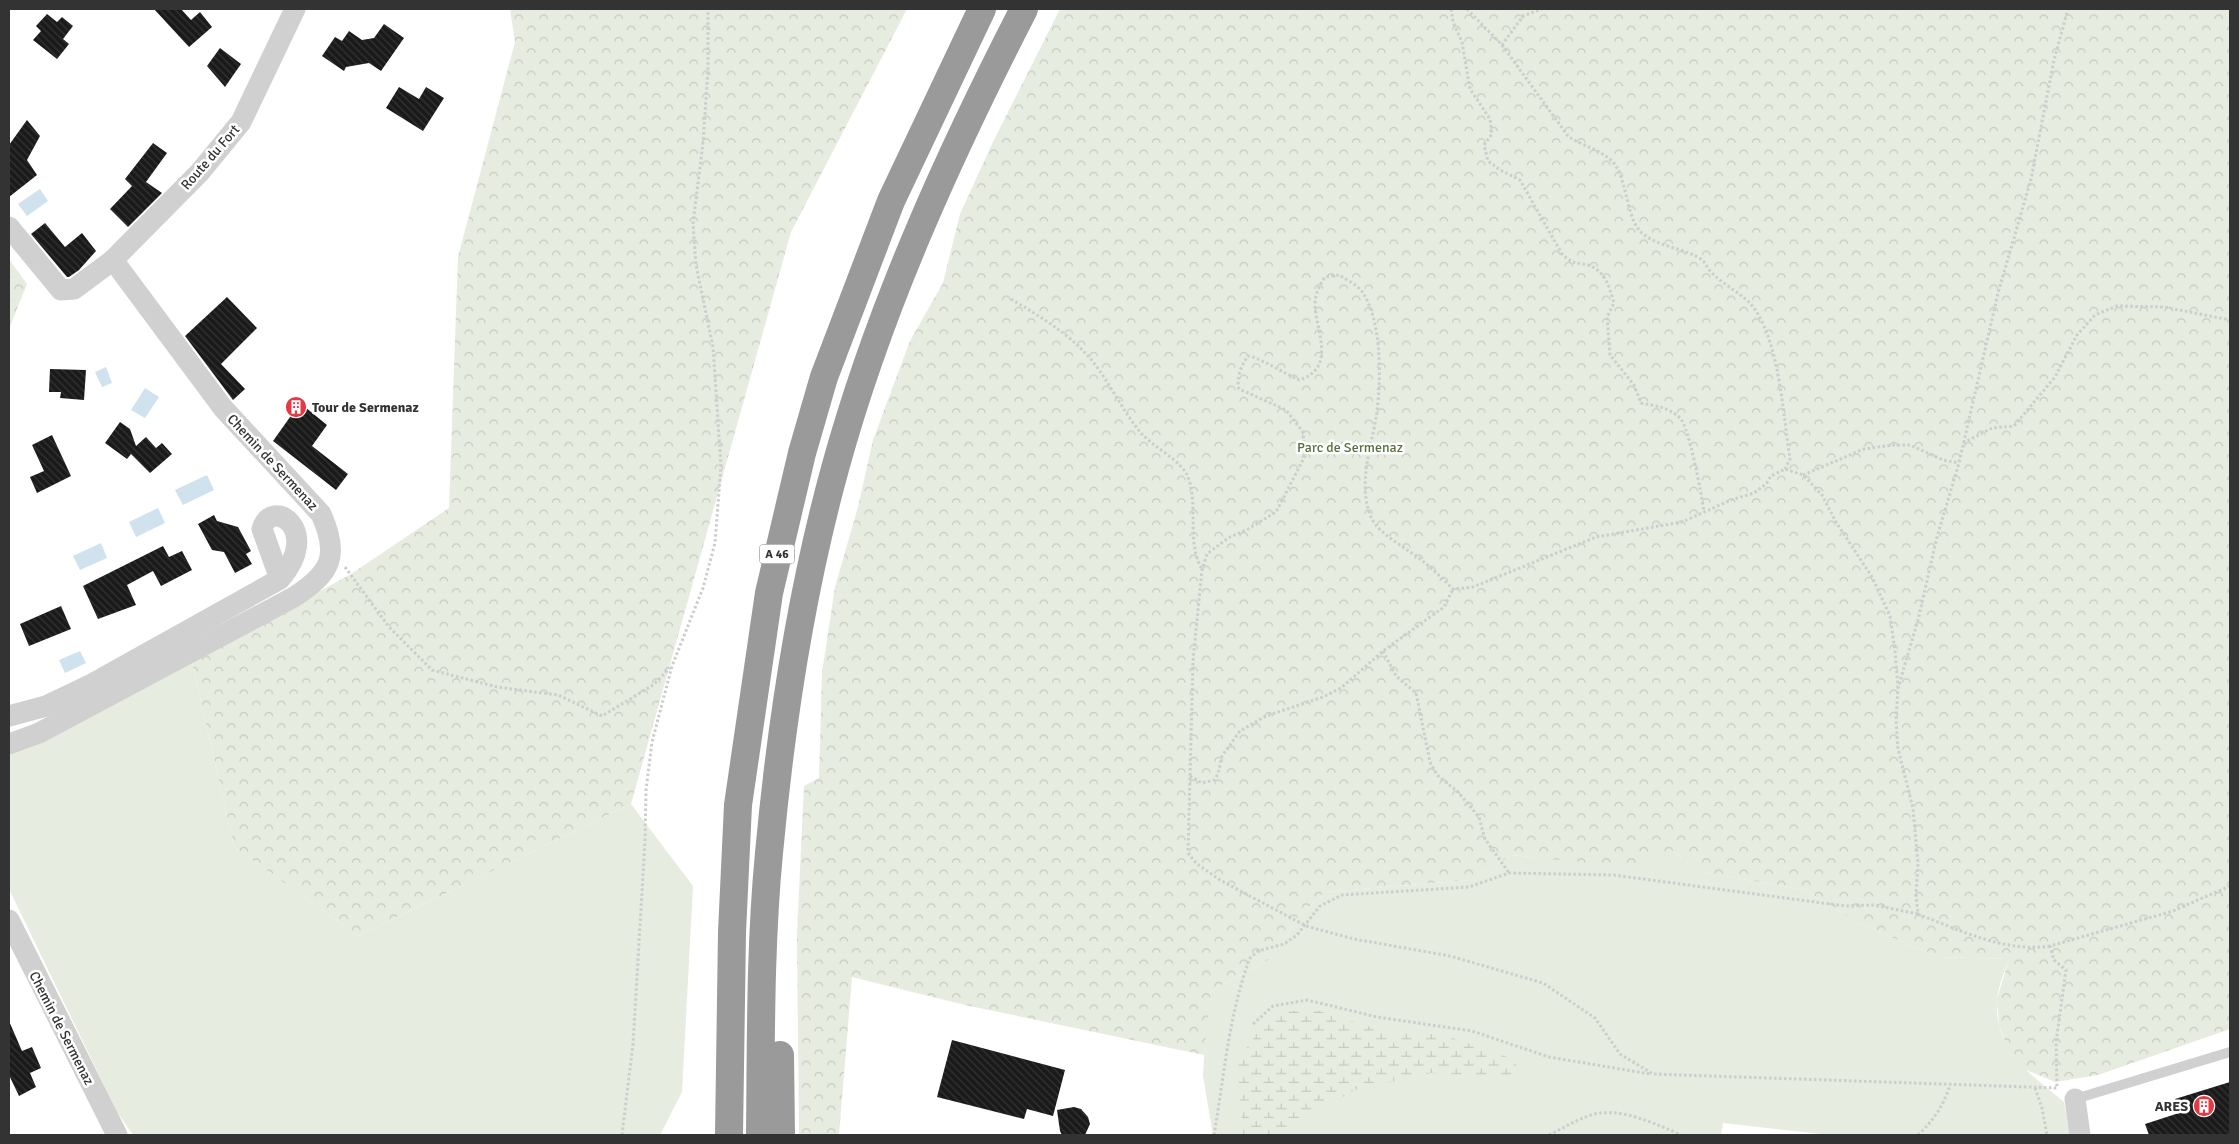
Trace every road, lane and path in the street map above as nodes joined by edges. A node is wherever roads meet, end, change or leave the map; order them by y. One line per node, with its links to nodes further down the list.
1 (295, 9): 11 (street, Route du Fort)
2 (708, 9): 24 (path)
3 (982, 9): 44 (highway, A 46)
4 (1024, 9): 26 (highway, A 46)
5 (1451, 9): 18 (path)
6 (1467, 9): 9 (path)
7 (1542, 9): 9 (path)
8 (2068, 9): 14 (path)
9 (1502, 45): 16 (path)
10 (9, 227): 11 (street)
11 (113, 260): 19 (street, Chemin de Sermenaz)
12 (1011, 299): 20 (path)
13 (2230, 320): 14 (path)
14 (1963, 443): 15 (path)
15 (1959, 463): 17 (path); 25 (path)
16 (1785, 469): 17 (path); 18 (path)
17 (1803, 475): 25 (path)
18 (1704, 512): 22 (path)
19 (330, 554): 24 (path); 28 (street, Chemin de Sermenaz)
20 (1202, 570): 22 (path); 29 (path)
21 (280, 579): 27 (street)
22 (1453, 589): 23 (path)
23 (1383, 651): 29 (path); 30 (path)
24 (672, 666): 43 (path)
25 (1898, 688): 32 (path)
26 (788, 706): 45 (highway, A 46); 46 (highway)
27 (9, 716)
28 (9, 744)
29 (1190, 776): 34 (path)
30 (1509, 873): 32 (path); 34 (path)
31 (2230, 886): 35 (path)
32 (1918, 914): 35 (path)
33 (9, 920): 42 (street, Chemin de Sermenaz)
34 (1306, 926): 38 (path); 47 (path)
35 (2050, 946): 40 (path)
36 (1254, 1024): 38 (path)
37 (2230, 1052): 41 (lane)
38 (1653, 1074): 39 (path)
39 (1950, 1085): 40 (path); 50 (path)
40 (2035, 1088): 51 (path)
41 (2075, 1099): 52 (street)
42 (117, 1135)
43 (622, 1135)
44 (729, 1135)
45 (760, 1135)
46 (781, 1135)
47 (1214, 1135)
48 (1549, 1135): 49 (path)
49 (1681, 1135)
50 (1918, 1135)
51 (2047, 1135)
52 (2080, 1135)

